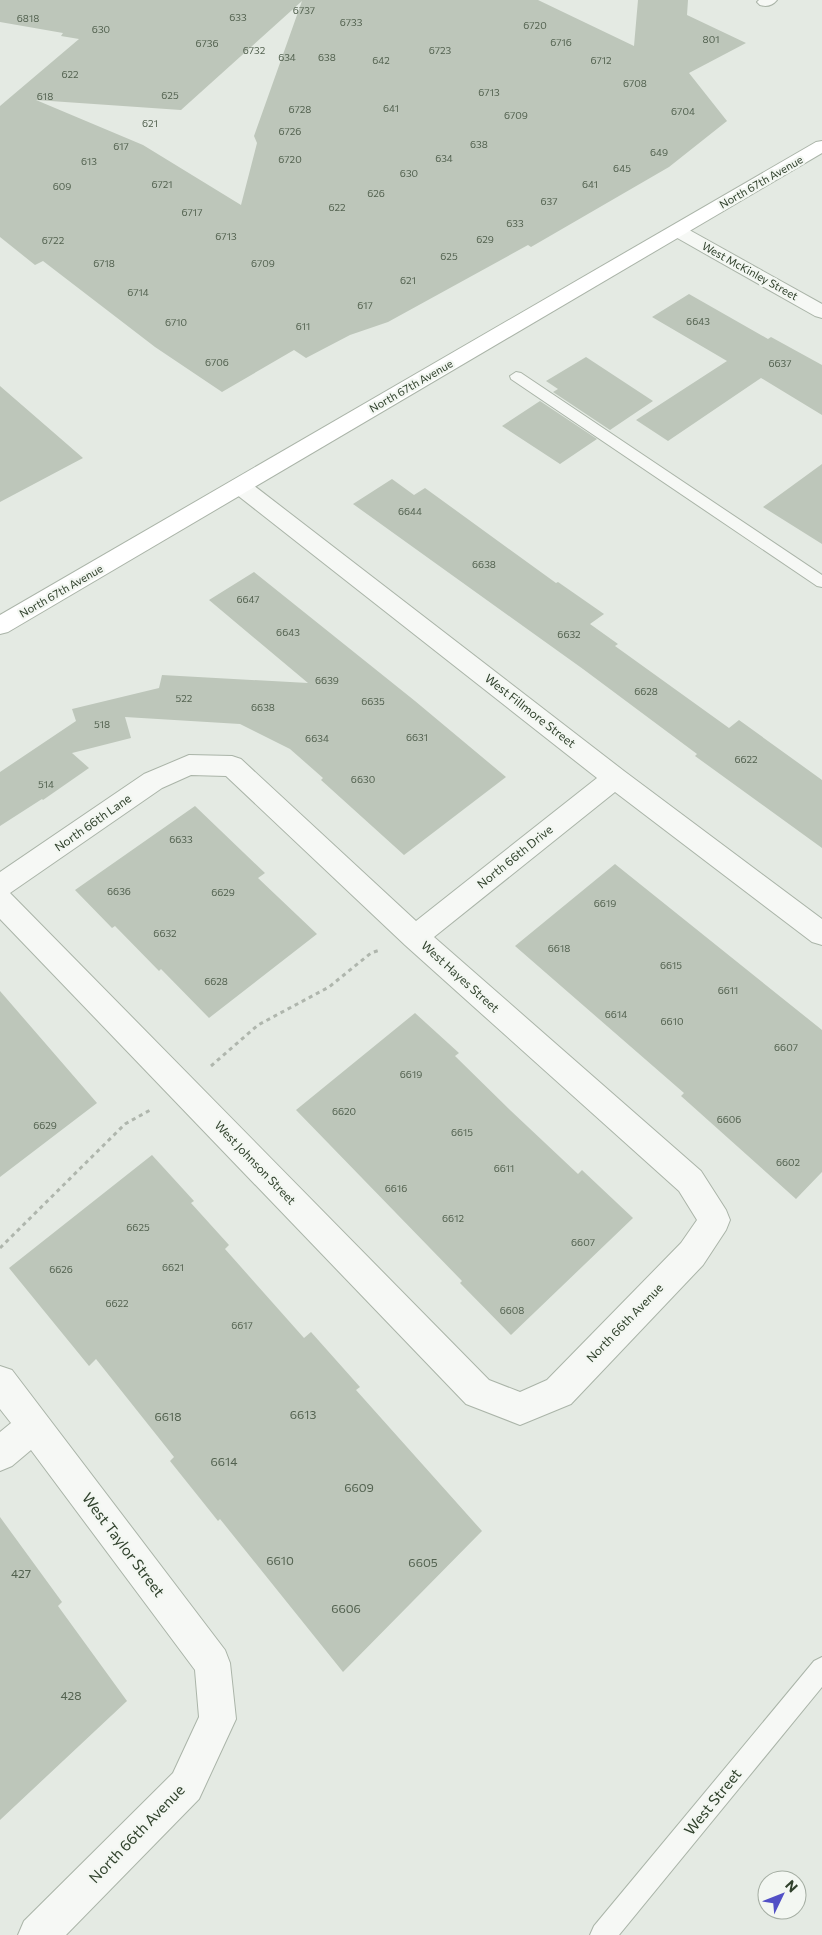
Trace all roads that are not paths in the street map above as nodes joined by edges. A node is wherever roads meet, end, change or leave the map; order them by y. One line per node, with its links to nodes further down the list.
1 (822, 146): 2 (main road, North 67th Avenue)
2 (678, 230): 3 (street, West McKinley Street); 5 (main road, North 67th Avenue)
3 (822, 312)
4 (516, 376): 6 (lane)
5 (240, 486): 7 (main road, North 67th Avenue); 9 (street, West Fillmore Street)
6 (822, 582)
7 (0, 626)
8 (189, 765): 10 (street, North 66th Lane); 13 (street, West Hayes Street)
9 (615, 778): 12 (street, West Fillmore Street); 13 (street, North 66th Drive)
10 (0, 886)
11 (0, 901): 16 (street, West Johnson Street)
12 (822, 934)
13 (416, 937): 14 (street, West Hayes Street)
14 (715, 1220): 16 (street, North 66th Avenue)
15 (0, 1382): 17 (street, West Taylor Street)
16 (520, 1409)
17 (33, 1426): 18 (street); 20 (street, West Taylor Street)
18 (0, 1454)
19 (822, 1669): 22 (lane, West Street)
20 (218, 1719): 21 (street, North 66th Avenue)
21 (38, 1935)
22 (603, 1935)

